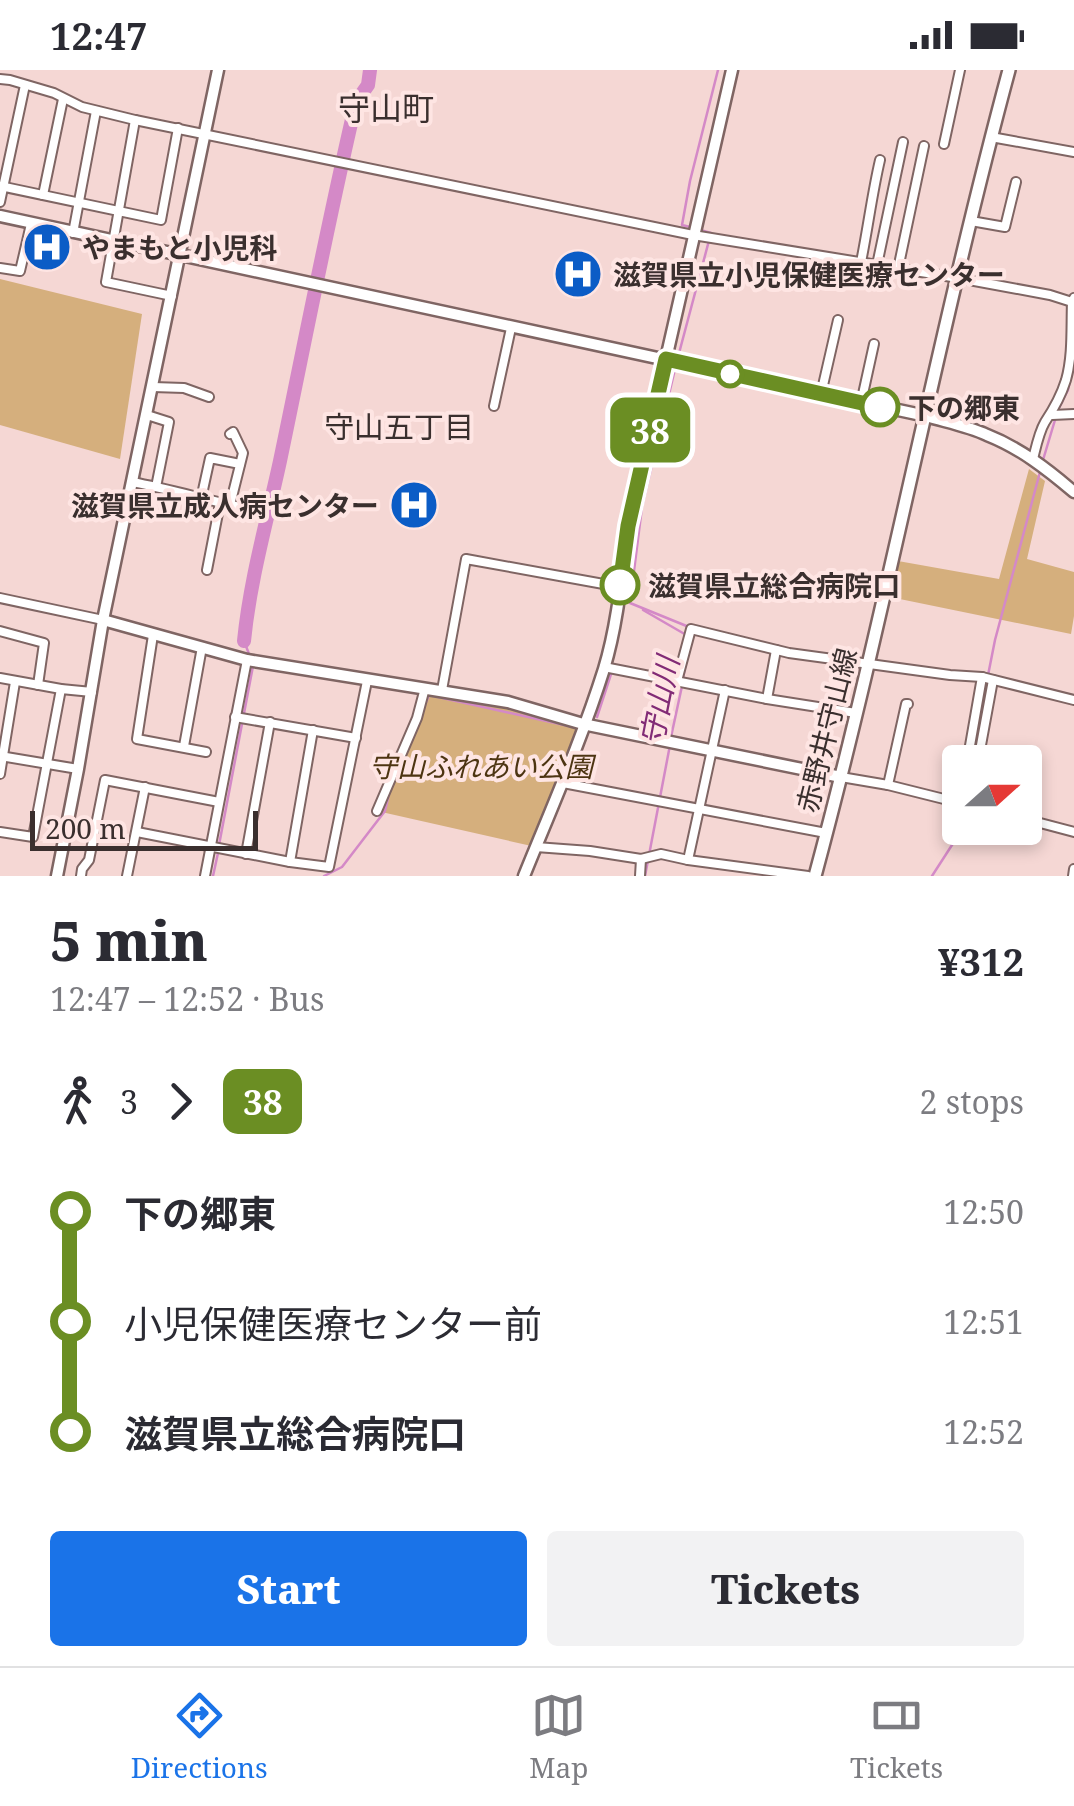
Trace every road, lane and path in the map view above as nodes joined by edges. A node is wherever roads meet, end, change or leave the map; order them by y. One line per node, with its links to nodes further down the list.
1 (218, 70): 11 (street)
2 (732, 70): 28 (street)
3 (960, 70): 14 (street)
4 (1010, 70): 12 (main road, 赤野井守山線)
5 (0, 79): 6 (street)
6 (26, 84): 7 (street); 19 (street)
7 (63, 99): 8 (street); 20 (street)
8 (96, 111): 9 (street); 22 (street)
9 (136, 120): 10 (street); 23 (street)
10 (178, 128): 11 (street); 23 (street)
11 (205, 133): 28 (street); 30 (street)
12 (991, 137): 16 (street); 25 (main road, 赤野井守山線)
13 (903, 142): 32 (street)
14 (944, 144)
15 (924, 146): 34 (street)
16 (1074, 152)
17 (880, 160): 31 (street)
18 (1016, 182): 25 (street)
19 (2, 186): 20 (street); 21 (street)
20 (43, 195): 22 (street)
21 (0, 202)
22 (79, 202): 23 (street); 27 (street)
23 (120, 212): 29 (street)
24 (0, 216): 26 (street)
25 (970, 221): 35 (main road, 赤野井守山線)
26 (31, 224): 27 (street); 33 (street)
27 (73, 233): 29 (street)
28 (693, 235): 31 (street); 42 (street)
29 (114, 242): 30 (street); 36 (street)
30 (179, 254): 36 (street); 39 (street)
31 (861, 262): 32 (street)
32 (877, 265): 34 (street)
33 (0, 268)
34 (898, 268): 35 (street)
35 (958, 278): 37 (street); 51 (main road, 赤野井守山線)
36 (172, 296): 43 (street)
37 (1073, 300): 40 (street)
38 (838, 320): 44 (street)
39 (510, 328): 42 (street); 47 (street)
40 (1073, 342): 50 (street)
41 (874, 344): 46 (street)
42 (666, 359): 44 (street); 62 (street)
43 (153, 387): 45 (street); 49 (street)
44 (820, 394): 46 (street)
45 (209, 397)
46 (861, 403): 51 (street)
47 (494, 406)
48 (1074, 414): 50 (street)
49 (146, 415): 55 (street); 56 (street)
50 (1055, 415): 53 (street)
51 (926, 416): 53 (street); 70 (main road, 赤野井守山線)
52 (230, 434): 54 (street)
53 (1033, 459): 57 (street)
54 (240, 464): 58 (street); 59 (street)
55 (132, 482): 56 (street); 64 (street)
56 (156, 487): 58 (street)
57 (1074, 492)
58 (200, 499): 59 (street)
59 (225, 504): 60 (street); 61 (street)
60 (255, 510)
61 (207, 570)
62 (620, 588): 71 (street); 81 (street)
63 (0, 598): 64 (street)
64 (103, 620): 66 (street); 83 (street)
65 (0, 631): 78 (street)
66 (153, 635): 67 (street); 95 (street)
67 (202, 647): 69 (street); 95 (street)
68 (776, 650): 70 (street); 76 (street); 84 (street)
69 (247, 660): 75 (street); 88 (street)
70 (868, 663): 72 (street); 87 (main road, 赤野井守山線)
71 (604, 666): 76 (street); 90 (street)
72 (982, 677): 74 (street); 91 (street)
73 (0, 678): 77 (street)
74 (993, 680): 85 (street); 91 (street)
75 (367, 681): 79 (street); 93 (street)
76 (677, 681): 82 (street)
77 (16, 682): 78 (street); 98 (street)
78 (38, 685): 80 (street)
79 (426, 688): 81 (street); 109 (street)
80 (61, 689): 83 (street); 99 (street)
81 (442, 690): 90 (street)
82 (724, 690): 84 (street); 96 (street)
83 (92, 692): 100 (street)
84 (767, 699): 87 (street)
85 (1074, 700)
86 (908, 704): 104 (street)
87 (856, 713): 102 (main road, 赤野井守山線)
88 (235, 717): 89 (street); 107 (street)
89 (270, 722): 92 (street); 117 (street)
90 (583, 724): 96 (street); 103 (street)
91 (980, 724): 94 (street)
92 (313, 730): 93 (street); 120 (street)
93 (356, 738): 120 (street)
94 (979, 745)
95 (184, 746): 97 (street)
96 (712, 749): 102 (street); 108 (street)
97 (206, 752)
98 (1, 756): 99 (street); 101 (street)
99 (46, 763): 100 (street); 111 (street)
100 (78, 769): 121 (street)
101 (0, 774)
102 (840, 777): 104 (street); 114 (main road, 赤野井守山線)
103 (563, 783): 108 (street); 116 (street)
104 (888, 785): 106 (street)
105 (146, 787): 107 (street); 112 (street); 122 (street)
106 (942, 798)
107 (219, 802): 115 (street)
108 (698, 808): 114 (street); 119 (street)
109 (377, 811)
110 (1042, 824): 113 (street)
111 (0, 832)
112 (137, 832): 115 (street); 123 (street)
113 (1074, 832)
114 (826, 833): 127 (main road, 赤野井守山線)
115 (211, 844): 117 (street); 124 (street)
116 (536, 846): 118 (street); 125 (street)
117 (246, 854): 120 (street)
118 (640, 859): 119 (street); 126 (street)
119 (688, 860): 127 (street)
120 (290, 862)
121 (57, 876)
122 (81, 876)
123 (128, 876)
124 (205, 876)
125 (524, 876)
126 (640, 876)
127 (811, 876)

